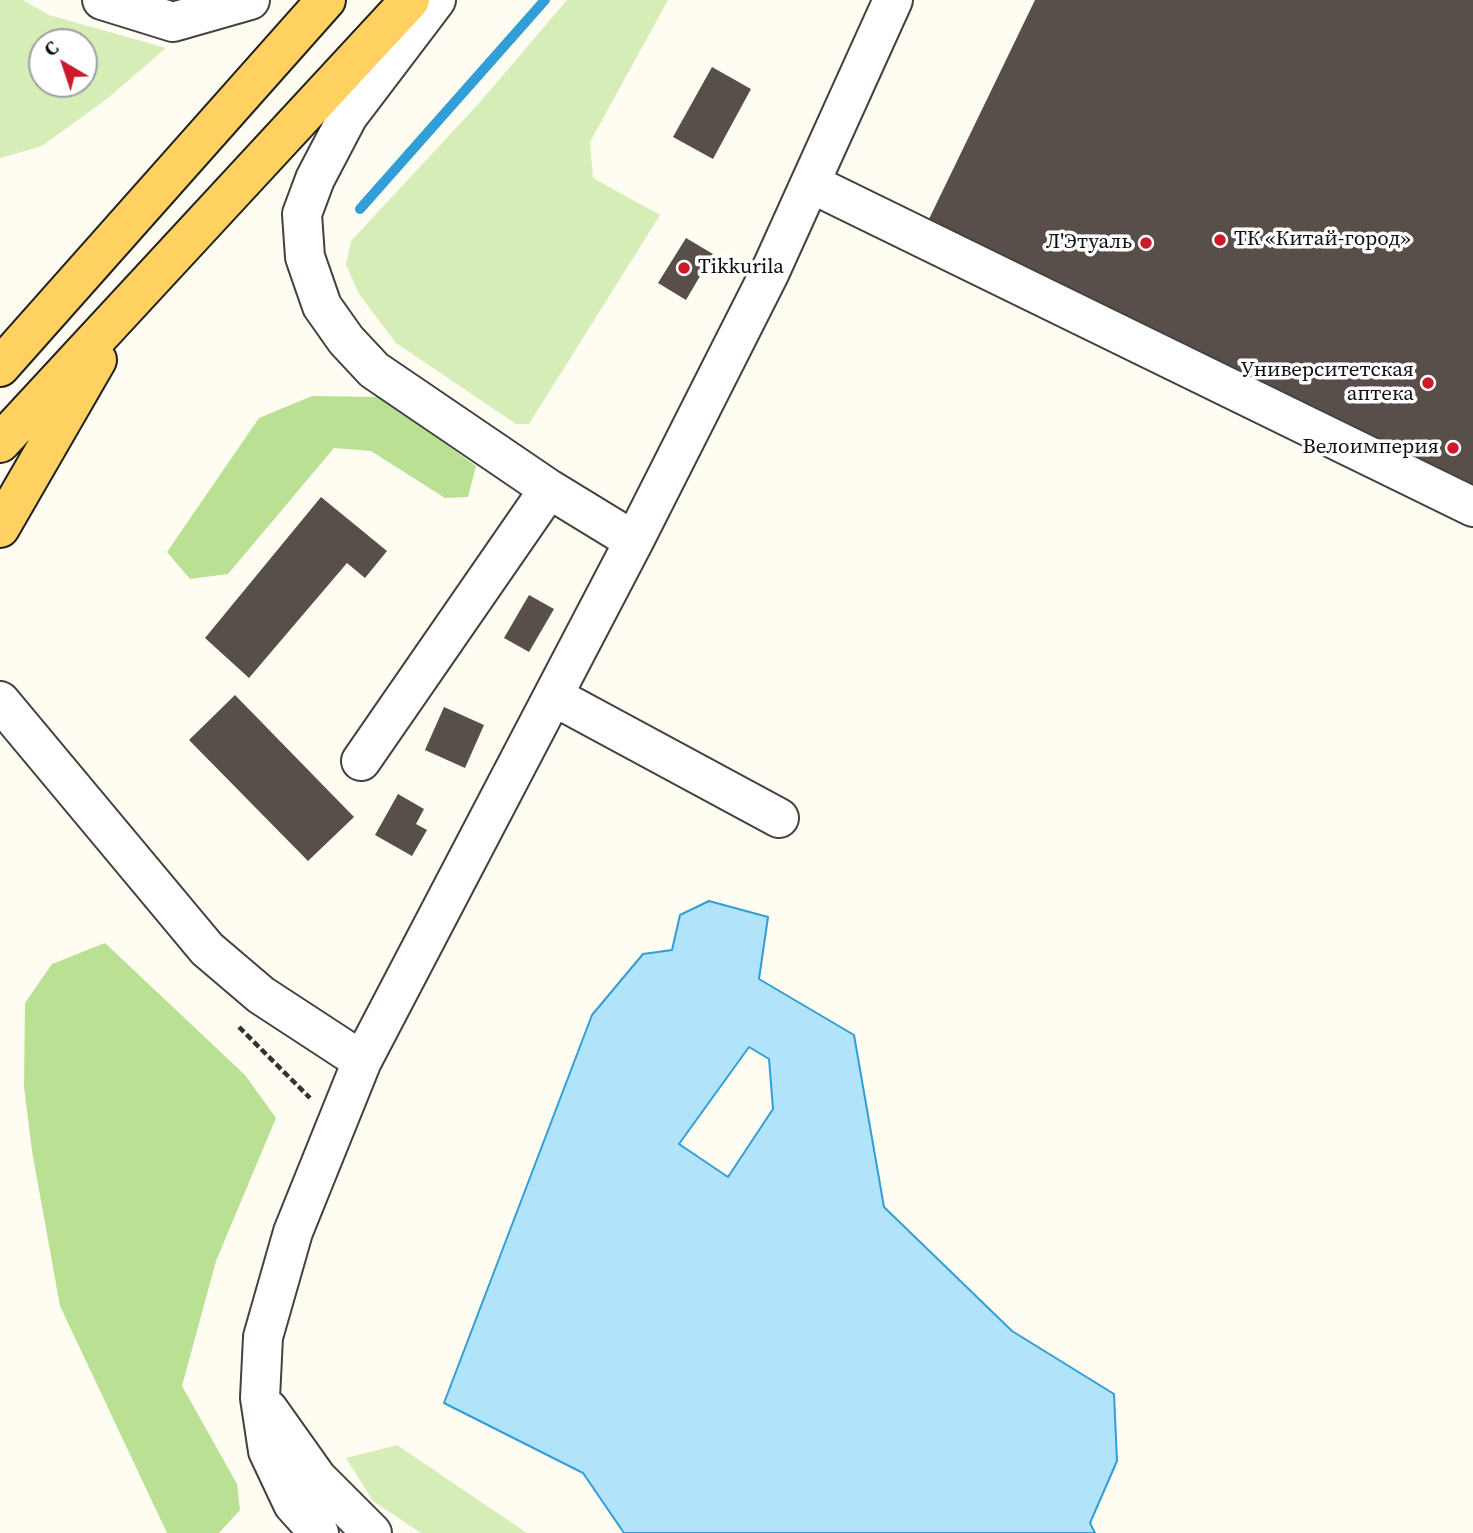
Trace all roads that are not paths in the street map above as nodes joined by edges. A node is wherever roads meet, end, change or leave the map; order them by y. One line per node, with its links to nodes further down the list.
1 (102, 0): 2 (street)
2 (250, 0)
3 (326, 0): 9 (main road)
4 (410, 0): 8 (main road)
5 (436, 0): 11 (street)
6 (893, 0): 7 (street)
7 (812, 184): 12 (street); 14 (street)
8 (135, 295): 10 (main road); 13 (main road)
9 (0, 367)
10 (0, 443)
11 (549, 489): 14 (street); 17 (street)
12 (1473, 507)
13 (0, 528)
14 (634, 541): 15 (street)
15 (553, 696): 18 (street); 19 (street)
16 (10, 713): 19 (street)
17 (361, 761)
18 (779, 818)
19 (362, 1061): 20 (street)
20 (260, 1398): 21 (street); 22 (street)
21 (319, 1533)
22 (372, 1533)

